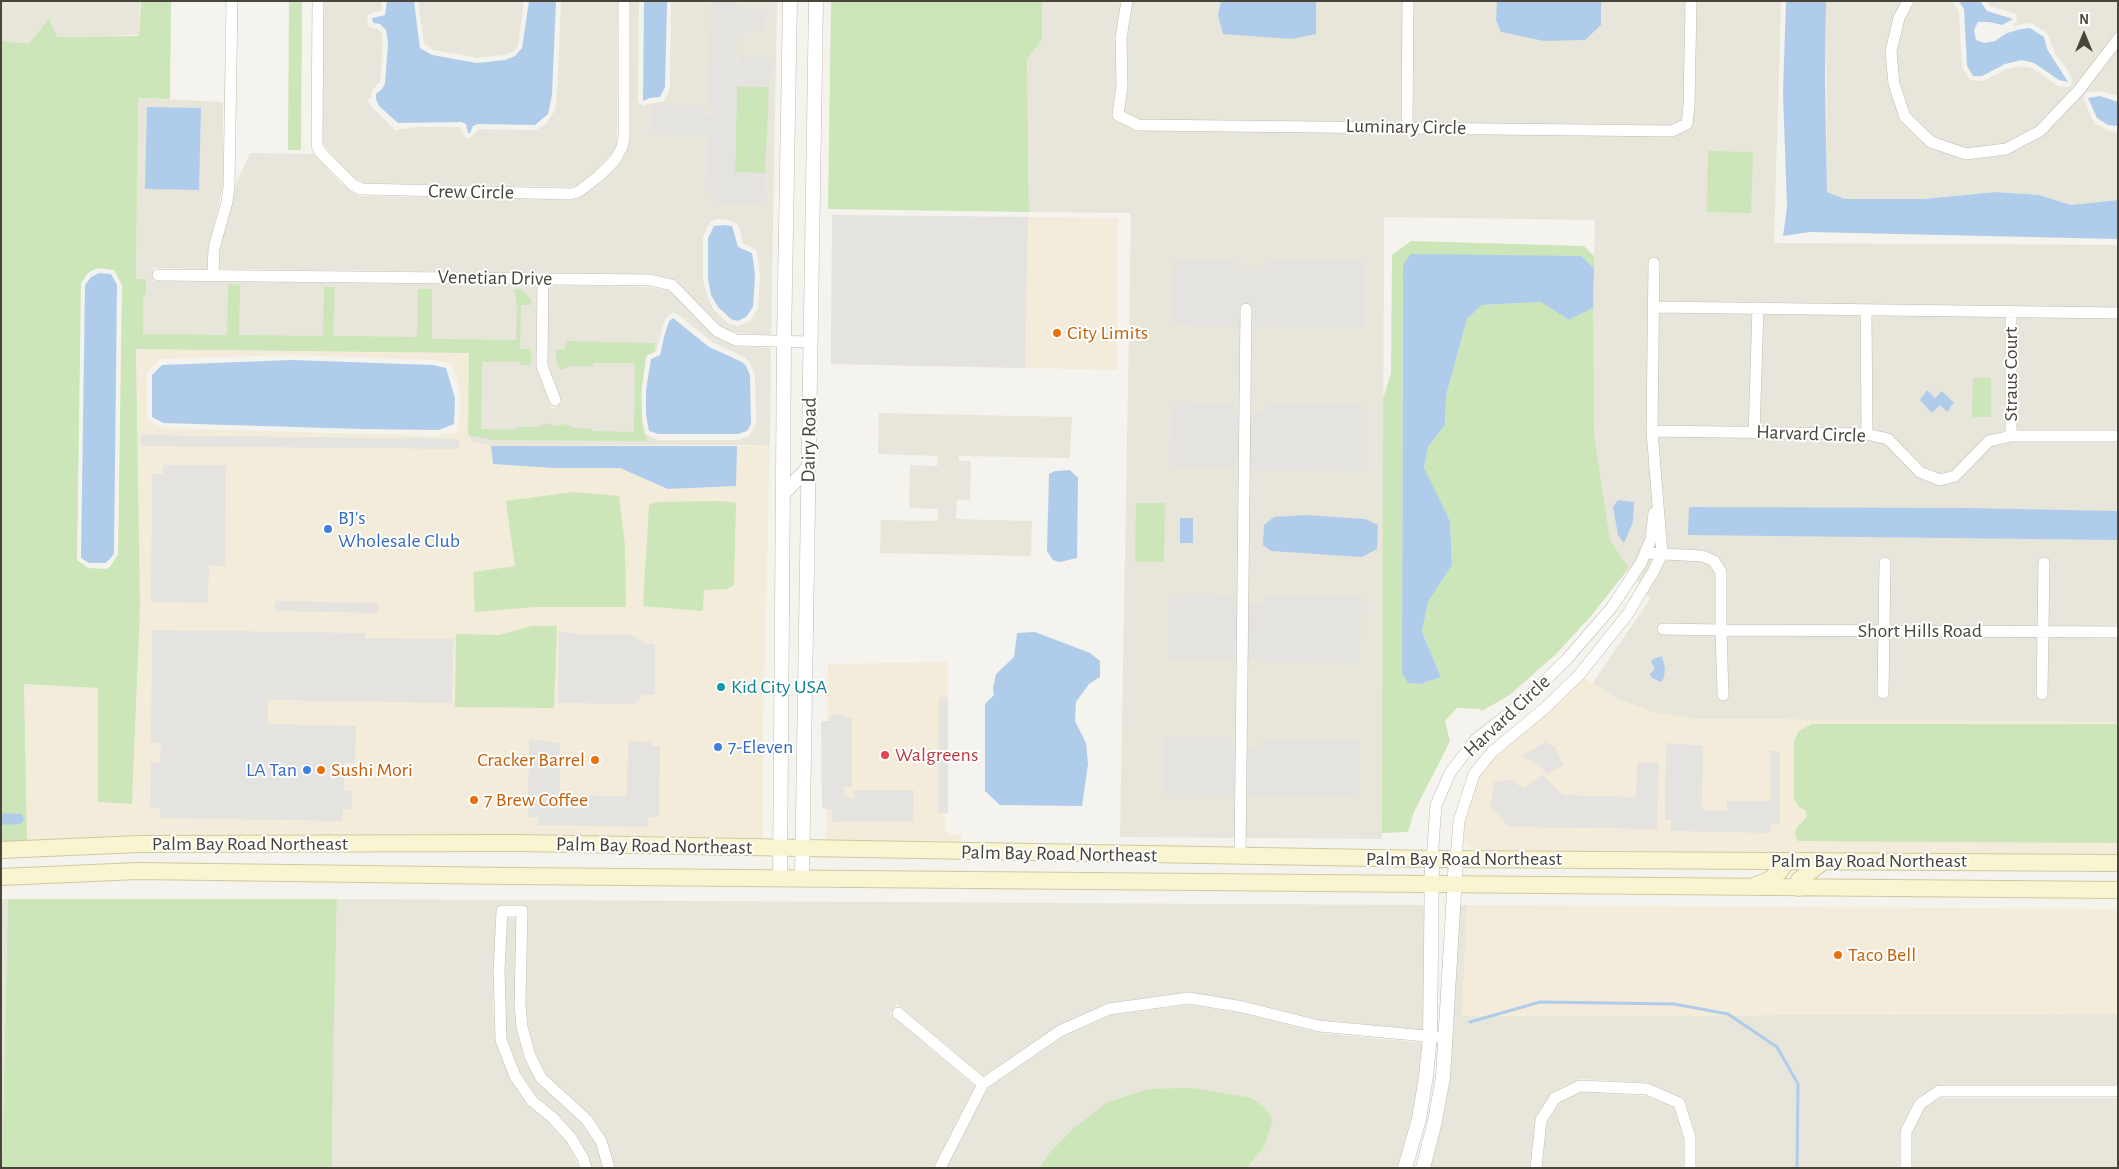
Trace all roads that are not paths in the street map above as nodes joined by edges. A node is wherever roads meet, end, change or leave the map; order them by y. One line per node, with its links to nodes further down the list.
1 (232, 1): 14 (street)
2 (318, 1): 3 (street, Crew Circle)
3 (624, 1)
4 (790, 1): 22 (street, Dairy Road)
5 (816, 1): 23 (street, Dairy Road)
6 (1127, 1): 11 (street, Luminary Circle)
7 (1408, 1): 11 (street)
8 (1691, 1): 11 (street, Luminary Circle)
9 (1908, 1): 10 (street)
10 (2118, 39)
11 (1407, 127)
12 (1654, 263): 16 (street, Harvard Circle)
13 (158, 275): 14 (street, Venetian Drive)
14 (213, 275): 15 (street, Venetian Drive)
15 (542, 279): 22 (street, Venetian Drive); 24 (street)
16 (1654, 307): 17 (street); 25 (street, Harvard Circle)
17 (1758, 308): 19 (street); 26 (street)
18 (1246, 309): 51 (street)
19 (1866, 310): 20 (street); 27 (street)
20 (2012, 312): 21 (street); 28 (street, Straus Court)
21 (2118, 313)
22 (784, 342): 23 (street, Venetian Drive); 32 (street, Dairy Road)
23 (810, 342): 30 (street, Dairy Road)
24 (555, 400)
25 (1652, 431): 26 (street, Harvard Circle); 31 (street, Harvard Circle)
26 (1754, 433): 27 (street, Harvard Circle)
27 (1867, 434): 28 (street, Harvard Circle)
28 (2011, 436): 29 (street, Harvard Circle)
29 (2118, 436)
30 (809, 468): 32 (street); 33 (street, Dairy Road)
31 (1657, 479): 35 (street, Harvard Circle); 36 (street, Harvard Circle)
32 (783, 494): 34 (street, Dairy Road)
33 (808, 495): 34 (street); 49 (street, Dairy Road)
34 (783, 522): 48 (street, Dairy Road)
35 (1645, 553): 36 (street); 52 (street, Harvard Circle)
36 (1662, 554): 40 (street); 53 (street, Harvard Circle)
37 (1885, 563): 41 (street)
38 (2044, 563): 42 (street)
39 (1663, 630): 40 (street, Short Hills Road)
40 (1721, 630): 41 (street, Short Hills Road); 46 (street)
41 (1884, 631): 42 (street, Short Hills Road); 44 (street)
42 (2043, 631): 43 (street, Short Hills Road); 45 (street)
43 (2118, 632)
44 (1883, 693)
45 (2042, 694)
46 (1723, 695)
47 (139, 844): 48 (main road, Palm Bay Road Northeast); 50 (main road, Palm Bay Road Northeast); 58 (main road)
48 (781, 848): 49 (main road, Palm Bay Road Northeast); 60 (street, Dairy Road)
49 (803, 849): 51 (main road, Palm Bay Road Northeast); 61 (street, Dairy Road)
50 (1, 850)
51 (1240, 856): 52 (main road, Palm Bay Road Northeast); 62 (main road)
52 (1432, 859): 53 (main road, Palm Bay Road Northeast); 63 (street)
53 (1456, 859): 54 (main road, Palm Bay Road Northeast); 64 (street)
54 (1787, 861): 55 (main road, Palm Bay Road Northeast); 65 (main road)
55 (1824, 861): 56 (main road, Palm Bay Road Northeast); 66 (main road)
56 (2092, 862): 57 (main road, Palm Bay Road Northeast); 67 (main road)
57 (2118, 863)
58 (138, 871): 59 (main road, Palm Bay Road Northeast); 60 (main road, Palm Bay Road Northeast)
59 (1, 877)
60 (780, 878): 61 (main road, Palm Bay Road Northeast)
61 (802, 878): 62 (main road, Palm Bay Road Northeast)
62 (1216, 882): 63 (main road, Palm Bay Road Northeast)
63 (1431, 884): 64 (main road, Palm Bay Road Northeast); 70 (street)
64 (1454, 884): 65 (main road, Palm Bay Road Northeast); 71 (street)
65 (1752, 886): 66 (main road, Palm Bay Road Northeast)
66 (1799, 888): 67 (main road, Palm Bay Road Northeast)
67 (2059, 889): 68 (main road, Palm Bay Road Northeast)
68 (2117, 889)
69 (898, 1013): 72 (street)
70 (1430, 1037): 71 (street); 72 (street); 77 (street)
71 (1446, 1038): 78 (street)
72 (983, 1084): 76 (street)
73 (2118, 1092): 81 (street)
74 (586, 1168): 75 (street)
75 (609, 1168)
76 (940, 1168)
77 (1405, 1168)
78 (1423, 1168)
79 (1536, 1168): 80 (street)
80 (1690, 1168)
81 (1906, 1168)

